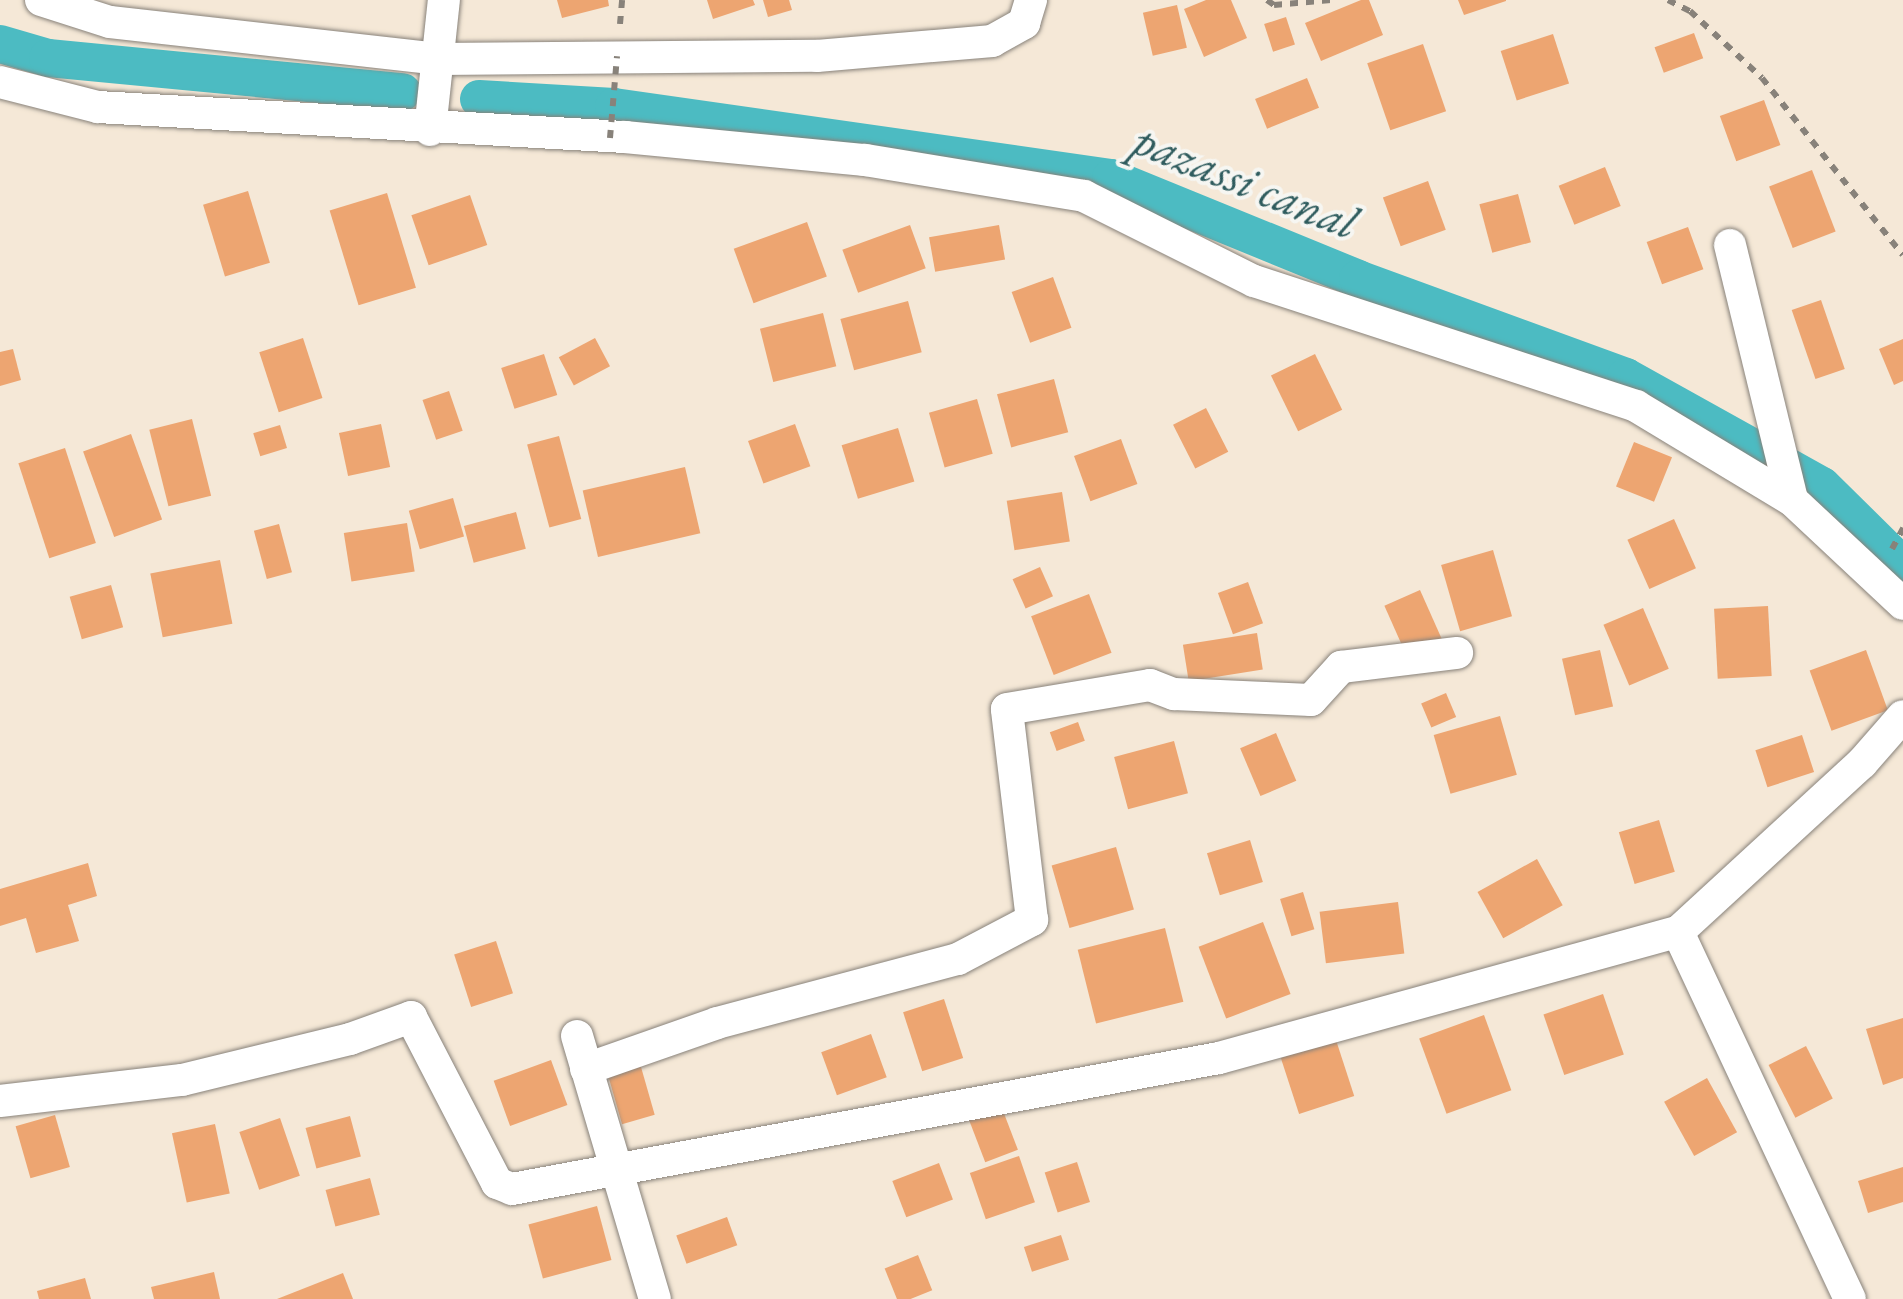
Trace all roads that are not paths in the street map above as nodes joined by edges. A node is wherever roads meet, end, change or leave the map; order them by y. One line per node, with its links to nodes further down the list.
1 (41, 0): 4 (street)
2 (444, 0): 5 (street)
3 (1031, 0): 5 (street)
4 (92, 8): 5 (street)
5 (438, 59): 7 (street)
6 (0, 82): 7 (street)
7 (430, 130): 9 (street)
8 (1730, 245): 9 (street)
9 (1792, 500): 10 (street)
10 (1903, 604)
11 (1456, 653): 15 (street)
12 (1903, 716): 13 (street)
13 (1678, 932): 17 (street); 19 (street)
14 (577, 1036): 15 (street)
15 (586, 1068): 17 (street)
16 (0, 1100): 17 (street)
17 (616, 1172): 18 (street)
18 (655, 1299)
19 (1850, 1299)

